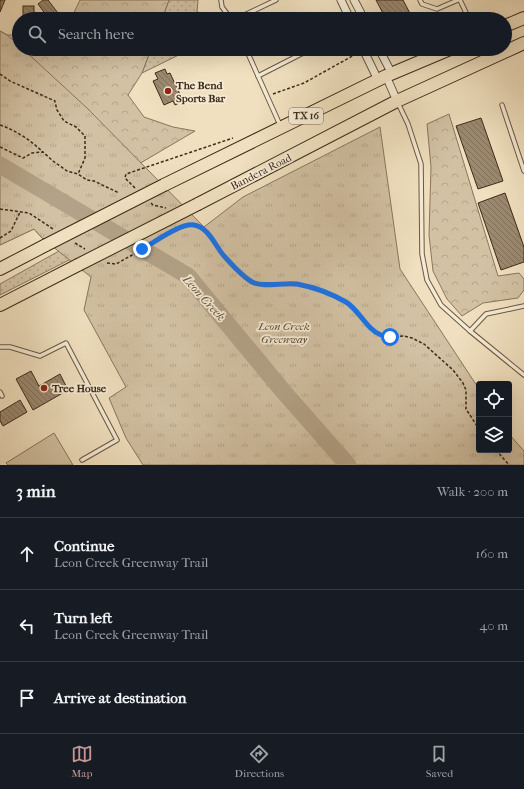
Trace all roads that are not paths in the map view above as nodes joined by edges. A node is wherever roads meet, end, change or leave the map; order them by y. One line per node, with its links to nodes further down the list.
1 (220, 0): 7 (lane)
2 (276, 0): 8 (lane)
3 (341, 0): 9 (street)
4 (354, 0): 10 (street)
5 (420, 0): 6 (lane)
6 (459, 0): 11 (lane)
7 (226, 12)
8 (251, 12)
9 (347, 12)
10 (360, 12)
11 (467, 12)
12 (524, 18): 13 (main road)
13 (512, 23)
14 (524, 43): 15 (main road, Bandera Road / TX 16)
15 (512, 48)
16 (249, 56): 22 (lane)
17 (297, 56): 22 (lane)
18 (368, 56): 23 (street)
19 (380, 56): 23 (street)
20 (434, 56): 23 (main road, TX 16)
21 (496, 56): 24 (main road, Bandera Road / TX 16)
22 (258, 76): 26 (lane)
23 (385, 77): 24 (street); 26 (main road, TX 16)
24 (397, 101): 31 (main road, Bandera Road / TX 16, bridge); 33 (lane)
25 (502, 105): 28 (lane)
26 (282, 128): 30 (main road, TX 16, bridge)
27 (524, 151): 28 (lane)
28 (519, 153): 29 (lane)
29 (524, 171)
30 (0, 269)
31 (0, 305)
32 (524, 306): 33 (lane)
33 (470, 331): 35 (lane)
34 (0, 347): 36 (lane)
35 (524, 375)
36 (82, 460)

